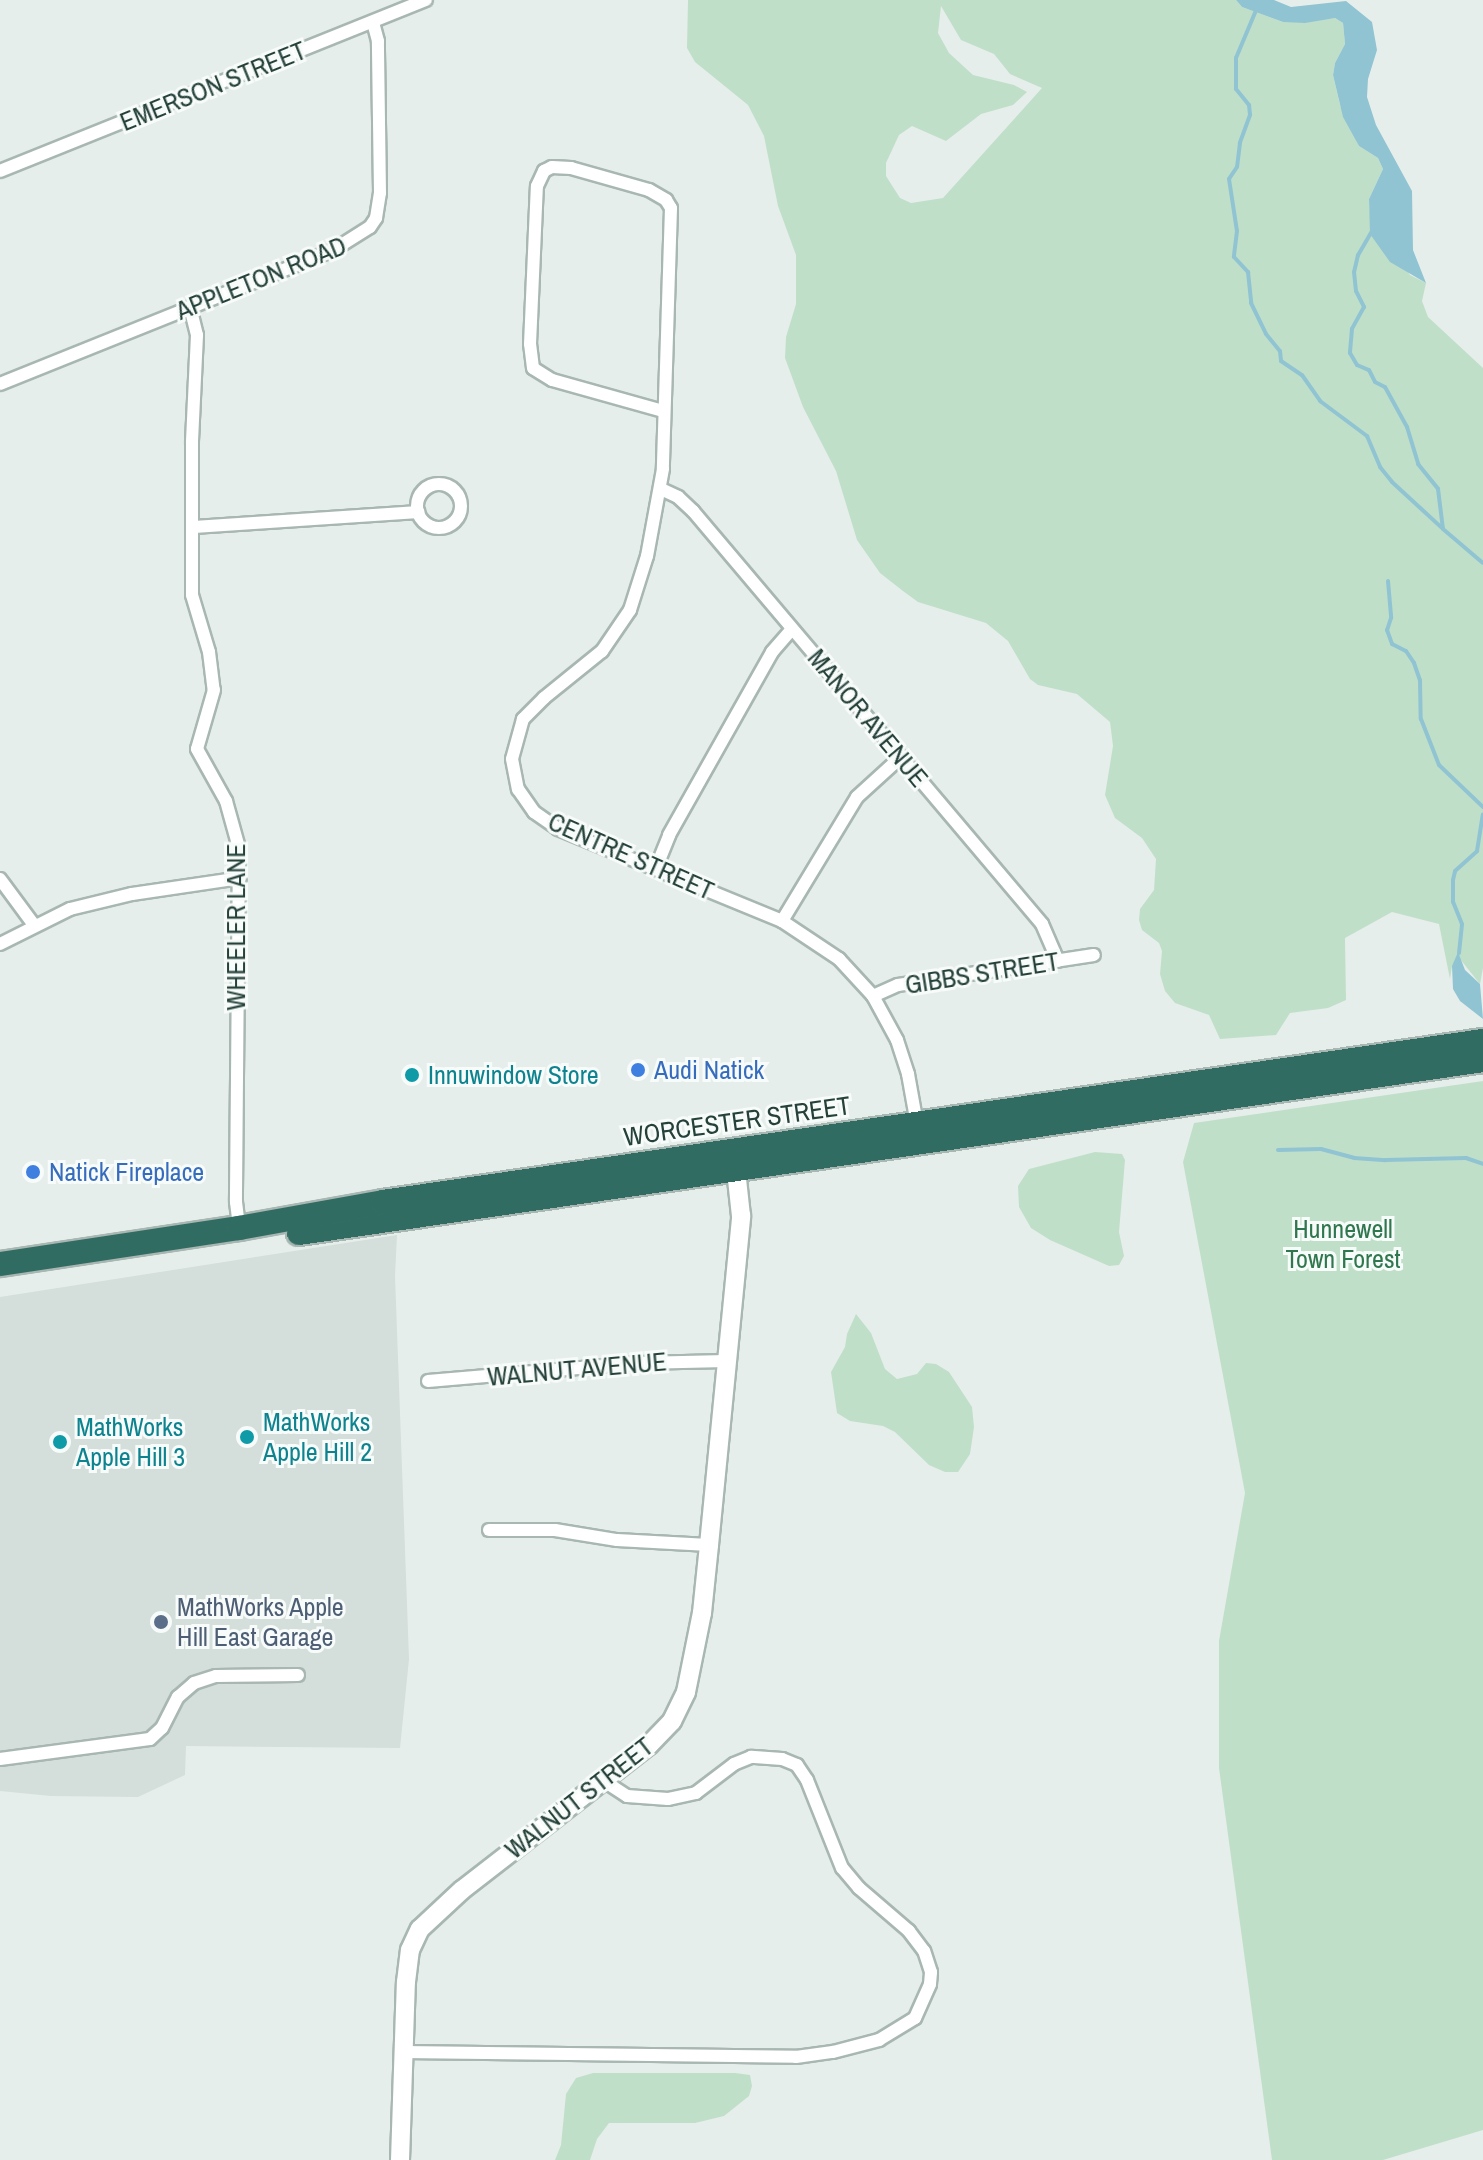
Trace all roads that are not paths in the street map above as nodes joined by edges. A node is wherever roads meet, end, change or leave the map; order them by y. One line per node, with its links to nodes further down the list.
1 (426, 0): 2 (street, EMERSON STREET)
2 (373, 22): 3 (street, EMERSON STREET); 4 (street, APPLETON ROAD)
3 (0, 171)
4 (190, 307): 5 (street, APPLETON ROAD); 9 (street, WHEELER LANE)
5 (0, 384)
6 (663, 411): 6 (street, CENTRE STREET); 7 (street, CENTRE STREET)
7 (661, 489): 10 (street, MANOR AVENUE); 12 (street, CENTRE STREET)
8 (418, 512): 9 (street)
9 (194, 527): 13 (street, WHEELER LANE)
10 (792, 629): 11 (street, MANOR AVENUE); 12 (street)
11 (901, 757): 15 (street); 19 (street, MANOR AVENUE)
12 (656, 868): 15 (street, CENTRE STREET)
13 (240, 878): 16 (street); 25 (street, WHEELER LANE)
14 (0, 879): 16 (street)
15 (782, 921): 20 (street, CENTRE STREET)
16 (34, 925): 17 (street)
17 (0, 944)
18 (1094, 955): 19 (street, GIBBS STREET)
19 (1058, 961): 20 (street, GIBBS STREET)
20 (873, 996): 23 (street, CENTRE STREET)
21 (1483, 1041): 23 (highway, WORCESTER STREET)
22 (1483, 1060): 24 (highway, WORCESTER STREET)
23 (917, 1124): 25 (highway, WORCESTER STREET)
24 (736, 1170): 27 (highway, WORCESTER STREET); 28 (street, WALNUT STREET)
25 (239, 1228): 26 (highway, WORCESTER STREET)
26 (0, 1264)
27 (0, 1279)
28 (726, 1361): 29 (street, WALNUT AVENUE); 31 (street, WALNUT STREET)
29 (428, 1381)
30 (489, 1530): 31 (street)
31 (709, 1545): 34 (street, WALNUT STREET)
32 (298, 1675): 33 (street)
33 (0, 1759)
34 (604, 1781): 35 (street, WALNUT STREET); 35 (street)
35 (403, 2052): 36 (street, WALNUT STREET)
36 (400, 2160)

